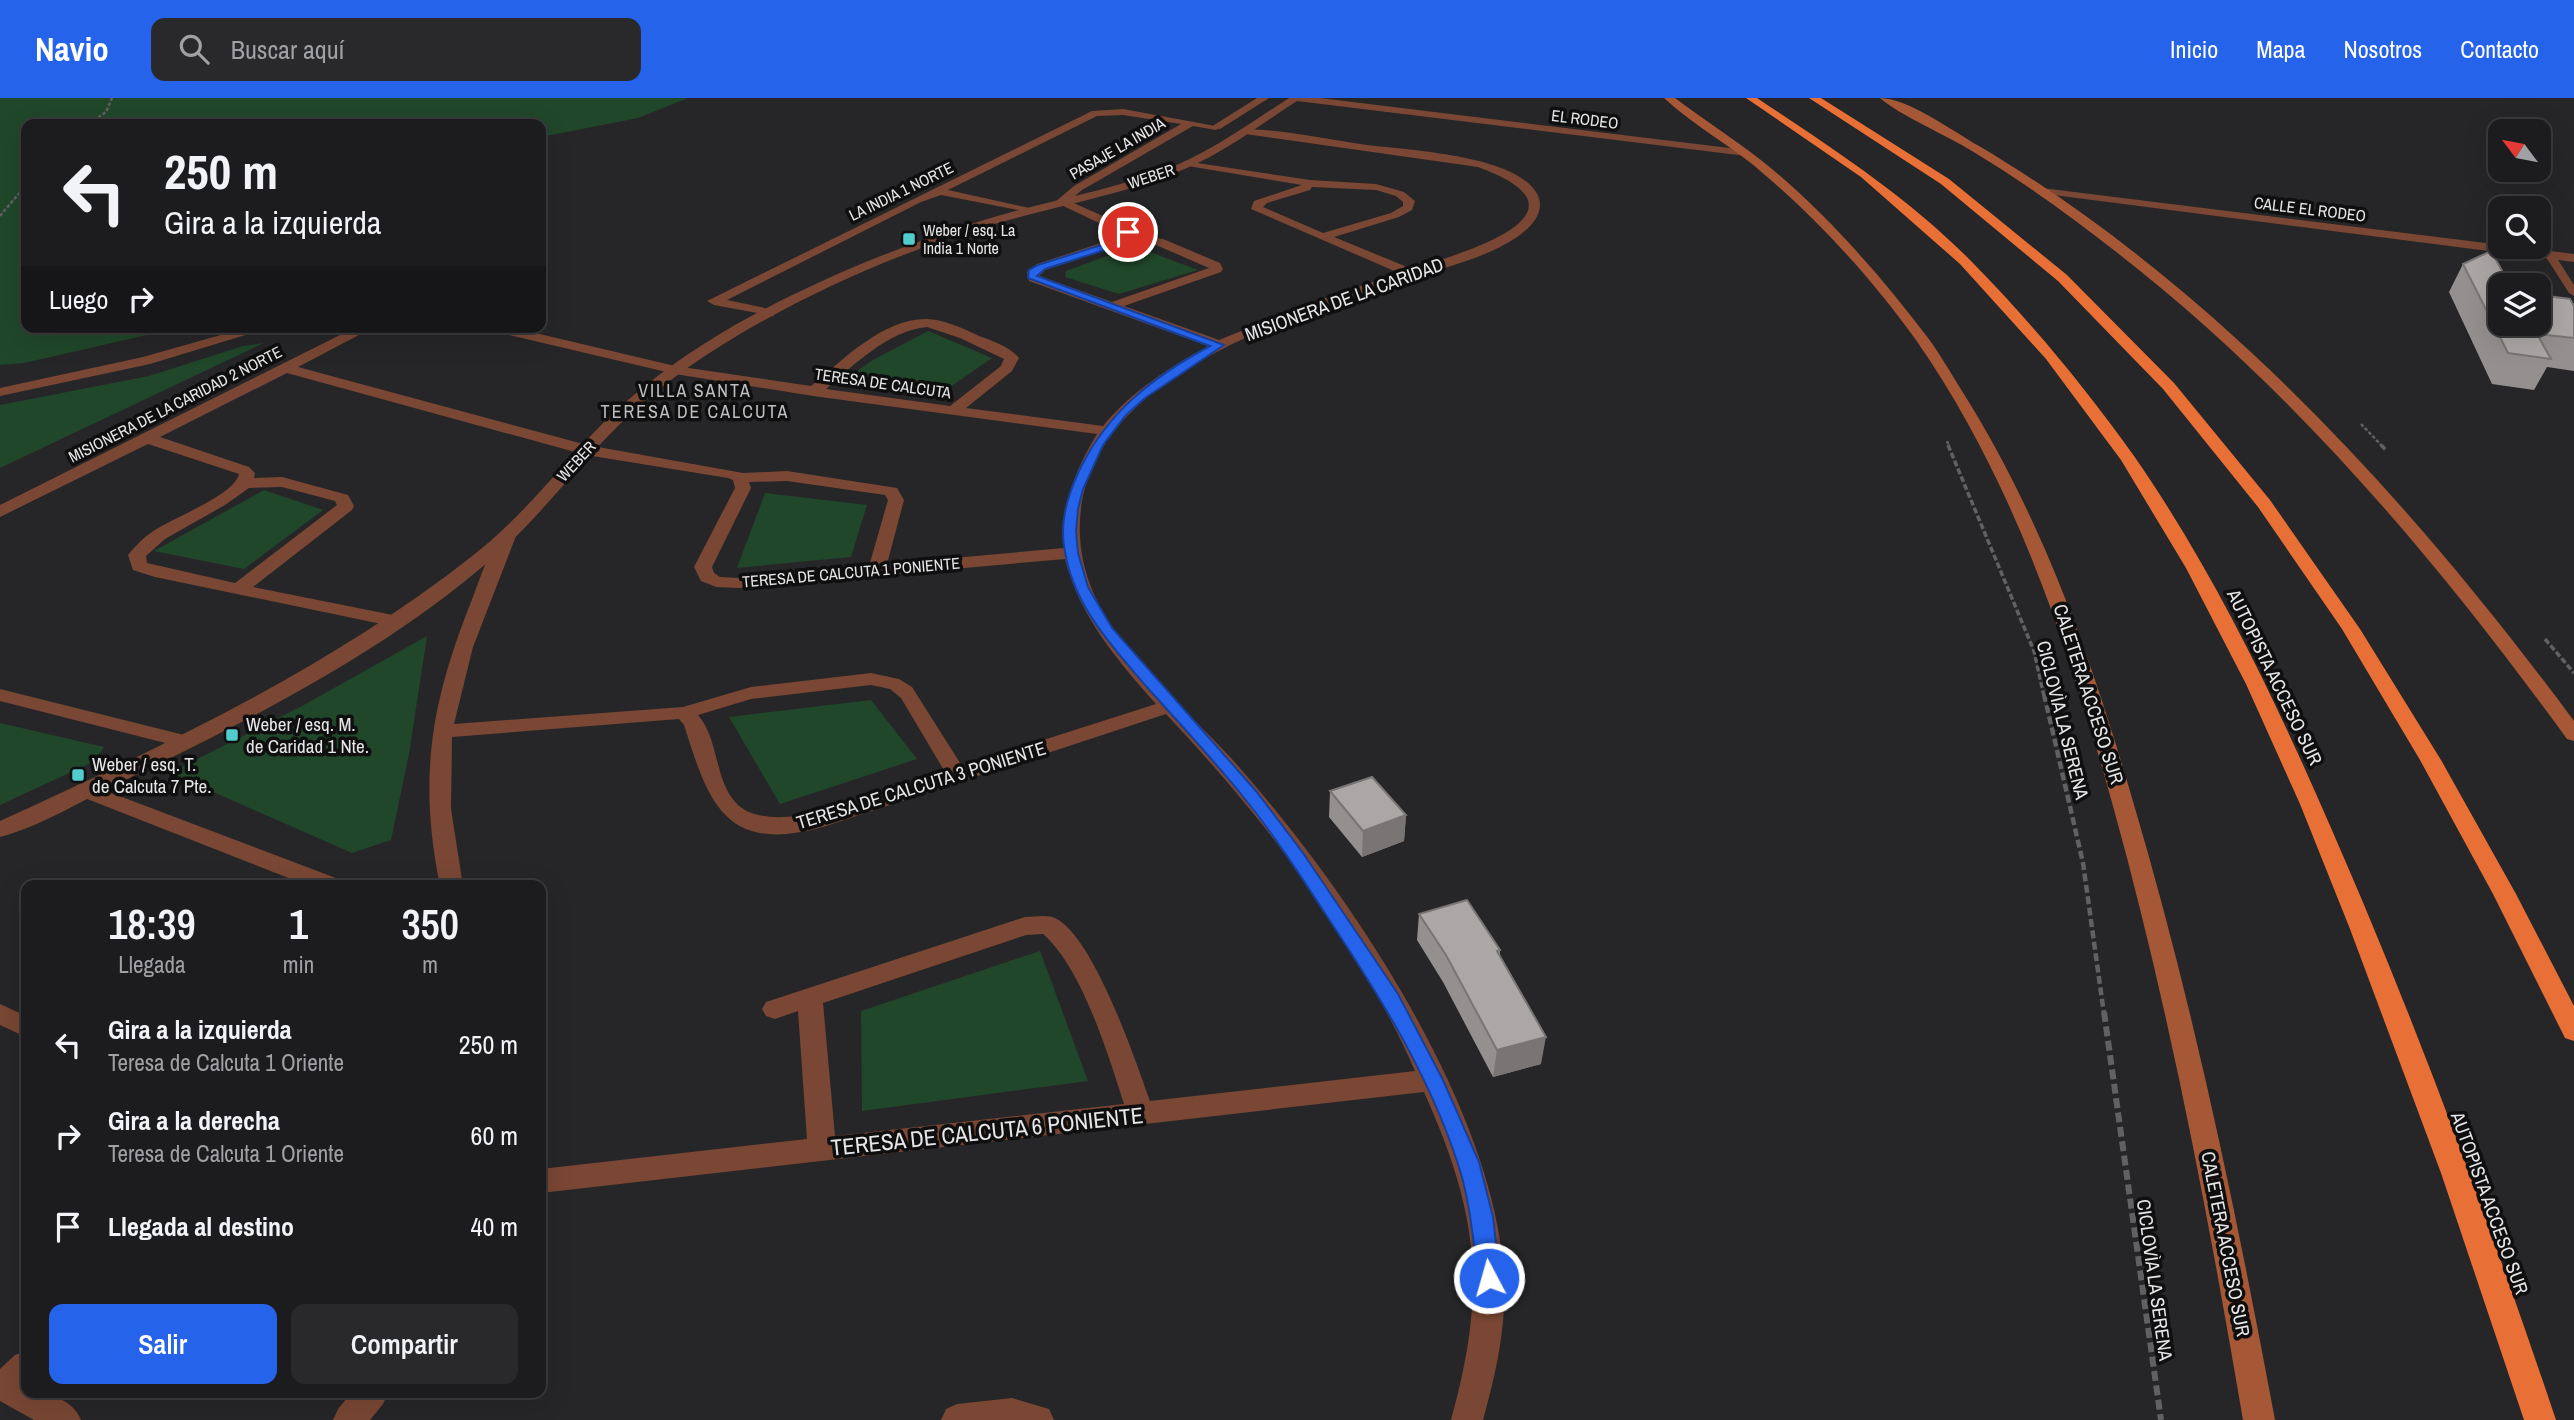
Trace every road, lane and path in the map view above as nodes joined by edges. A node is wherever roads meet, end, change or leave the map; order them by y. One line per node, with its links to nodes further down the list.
1 (112, 98): 9 (path)
2 (1264, 98): 11 (street)
3 (1296, 98): 12 (street, WEBER); 13 (street, EL RODEO)
4 (1669, 98): 13 (main road, CALETERA ACCESO SUR)
5 (1751, 98): 82 (highway, AUTOPISTA ACCESO SUR)
6 (1814, 98): 68 (highway)
7 (1885, 98): 17 (main road)
8 (1102, 112): 10 (street, MISIONERA DE LA CARIDAD); 18 (street, LA INDIA 1 NORTE)
9 (96, 119)
10 (1191, 123): 11 (street, MISIONERA DE LA CARIDAD); 19 (street, PASAJE LA INDIA)
11 (1216, 127): 12 (street, MISIONERA DE LA CARIDAD)
12 (1245, 131): 14 (street, WEBER); 28 (street, MISIONERA DE LA CARIDAD)
13 (1746, 153): 81 (main road, CALETERA ACCESO SUR)
14 (1188, 163): 15 (street); 19 (street, WEBER)
15 (1308, 183): 23 (street); 23 (street)
16 (21, 191): 21 (path)
17 (2042, 191): 24 (street, CALLE EL RODEO); 57 (main road)
18 (940, 192): 20 (street); 31 (street, LA INDIA 1 NORTE)
19 (1060, 202): 20 (street, WEBER); 22 (street)
20 (1030, 211): 31 (street, WEBER)
21 (0, 216)
22 (1129, 237): 30 (street); 30 (street)
23 (1321, 237): 28 (street)
24 (2488, 246)
25 (2551, 254): 27 (street, CALLE EL RODEO)
26 (2551, 257): 29 (lane)
27 (2574, 258)
28 (1412, 274): 35 (street, MISIONERA DE LA CARIDAD)
29 (2573, 290)
30 (1110, 307): 35 (street)
31 (769, 313): 37 (street, WEBER)
32 (244, 333): 38 (street)
33 (355, 333): 36 (street, MISIONERA DE LA CARIDAD 2 NORTE)
34 (518, 333): 37 (street, TERESA DE CALCUTA)
35 (1219, 345): 41 (street, MISIONERA DE LA CARIDAD)
36 (285, 368): 42 (street, MISIONERA DE LA CARIDAD 2 NORTE); 44 (street)
37 (676, 370): 39 (street, TERESA DE CALCUTA); 44 (street, WEBER)
38 (0, 392)
39 (813, 392): 40 (street, TERESA DE CALCUTA); 40 (street)
40 (953, 411): 41 (street, TERESA DE CALCUTA)
41 (1107, 431): 49 (street, MISIONERA DE LA CARIDAD)
42 (146, 438): 46 (street); 47 (street, MISIONERA DE LA CARIDAD 2 NORTE)
43 (1946, 440): 80 (path, CICLOVÌA LA SERENA)
44 (586, 450): 45 (street); 48 (street, WEBER)
45 (740, 478): 50 (street); 50 (street, TERESA DE CALCUTA 1 PONIENTE)
46 (246, 483): 51 (street); 51 (street)
47 (0, 512)
48 (507, 536): 52 (street, WEBER); 56 (street)
49 (1071, 553): 50 (street, TERESA DE CALCUTA 1 PONIENTE); 54 (street, MISIONERA DE LA CARIDAD)
50 (877, 570)
51 (239, 589): 52 (street)
52 (396, 621): 58 (street, WEBER)
53 (0, 695): 58 (street)
54 (1169, 706): 59 (street, TERESA DE CALCUTA 3 PONIENTE); 69 (street, MISIONERA DE LA CARIDAD)
55 (685, 713): 56 (street); 59 (street); 59 (street, TERESA DE CALCUTA 3 PONIENTE)
56 (444, 731): 63 (street)
57 (2574, 735)
58 (185, 742): 60 (street, WEBER)
59 (957, 775)
60 (85, 790): 61 (street, WEBER); 62 (street)
61 (0, 830)
62 (318, 880)
63 (451, 880)
64 (810, 998): 65 (street); 70 (street); 71 (street)
65 (775, 1009)
66 (0, 1014): 67 (street)
67 (21, 1024)
68 (2574, 1031)
69 (1433, 1080): 70 (street, TERESA DE CALCUTA 6 PONIENTE); 79 (street, MISIONERA DE LA CARIDAD)
70 (1141, 1114): 71 (street, TERESA DE CALCUTA 6 PONIENTE)
71 (822, 1149): 72 (street, TERESA DE CALCUTA 6 PONIENTE)
72 (546, 1180)
73 (35, 1398): 75 (street)
74 (368, 1398): 76 (street)
75 (65, 1420)
76 (349, 1420)
77 (957, 1420): 78 (street)
78 (1038, 1420)
79 (1467, 1420)
80 (2161, 1420)
81 (2259, 1420)
82 (2540, 1420)

